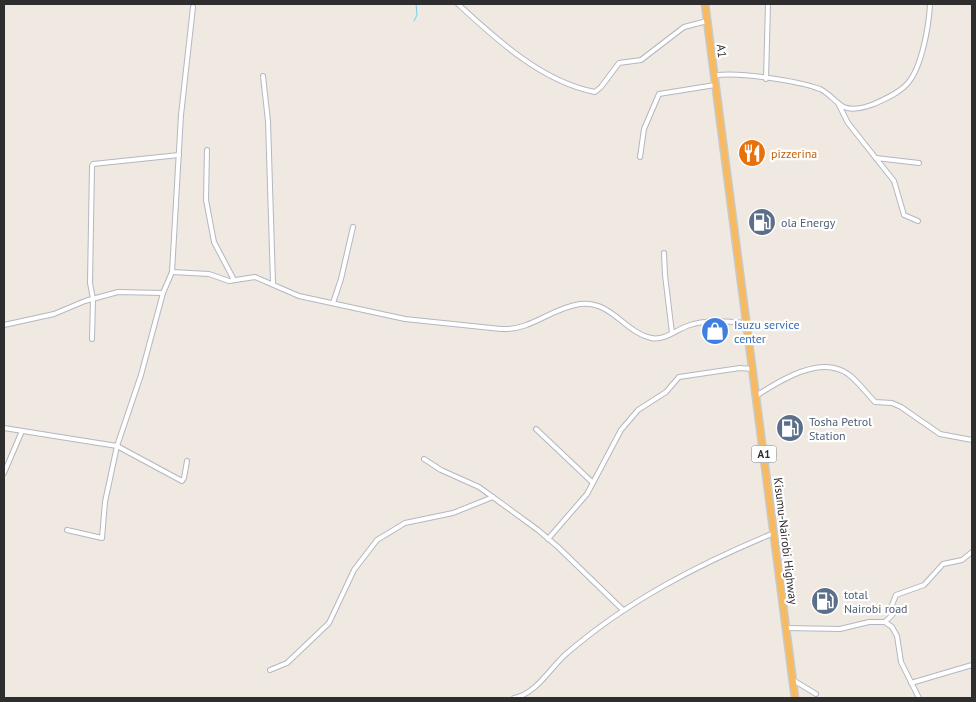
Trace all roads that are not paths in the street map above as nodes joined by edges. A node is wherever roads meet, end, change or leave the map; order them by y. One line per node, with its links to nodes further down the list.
1 (458, 4): 6 (street)
2 (705, 4): 6 (highway, A1 / A1)
3 (768, 4): 9 (street)
4 (930, 4): 11 (street)
5 (193, 7): 13 (street)
6 (707, 21): 8 (highway, A1 / A1)
7 (263, 76): 23 (street)
8 (714, 76): 9 (street); 10 (highway, A1 / A1)
9 (766, 79): 11 (street)
10 (715, 85): 14 (street); 17 (highway, A1 / A1)
11 (836, 99): 15 (street)
12 (207, 150): 22 (street)
13 (179, 155): 21 (street); 25 (street)
14 (640, 157)
15 (876, 158): 16 (street); 18 (street)
16 (919, 163)
17 (732, 209): 27 (highway, Kisumu-Nairobi Highway / A1)
18 (918, 221)
19 (353, 227): 26 (street)
20 (664, 253): 29 (street)
21 (172, 272): 22 (street); 24 (street)
22 (234, 280): 23 (street)
23 (273, 283): 26 (street)
24 (163, 293): 25 (street); 37 (street)
25 (92, 299): 28 (street); 30 (street)
26 (333, 303): 29 (street)
27 (747, 323): 29 (street); 31 (highway, Kisumu-Nairobi Highway / A1)
28 (4, 325)
29 (672, 333)
30 (92, 339)
31 (753, 369): 32 (highway, Kisumu-Nairobi Highway / A1); 41 (street)
32 (756, 396): 36 (street); 44 (highway, Kisumu-Nairobi Highway / A1)
33 (4, 428): 35 (street)
34 (536, 429): 41 (street)
35 (22, 431): 37 (street); 40 (street)
36 (972, 440)
37 (117, 446): 39 (street); 43 (street)
38 (424, 459): 42 (street)
39 (187, 461)
40 (4, 473)
41 (592, 482): 45 (street)
42 (493, 497): 45 (street); 51 (street)
43 (67, 530)
44 (774, 533): 47 (street); 49 (highway, Kisumu-Nairobi Highway / A1)
45 (548, 539): 47 (street)
46 (972, 552): 48 (street)
47 (623, 610): 54 (street)
48 (885, 622): 49 (street); 53 (street)
49 (786, 628): 52 (highway, Kisumu-Nairobi Highway / A1)
50 (972, 665): 53 (street)
51 (270, 670)
52 (793, 680): 55 (street); 58 (highway, Kisumu-Nairobi Highway / A1)
53 (911, 683): 59 (street)
54 (528, 693): 56 (street); 57 (street)
55 (816, 694)
56 (514, 698)
57 (529, 698)
58 (795, 698)
59 (919, 698)

